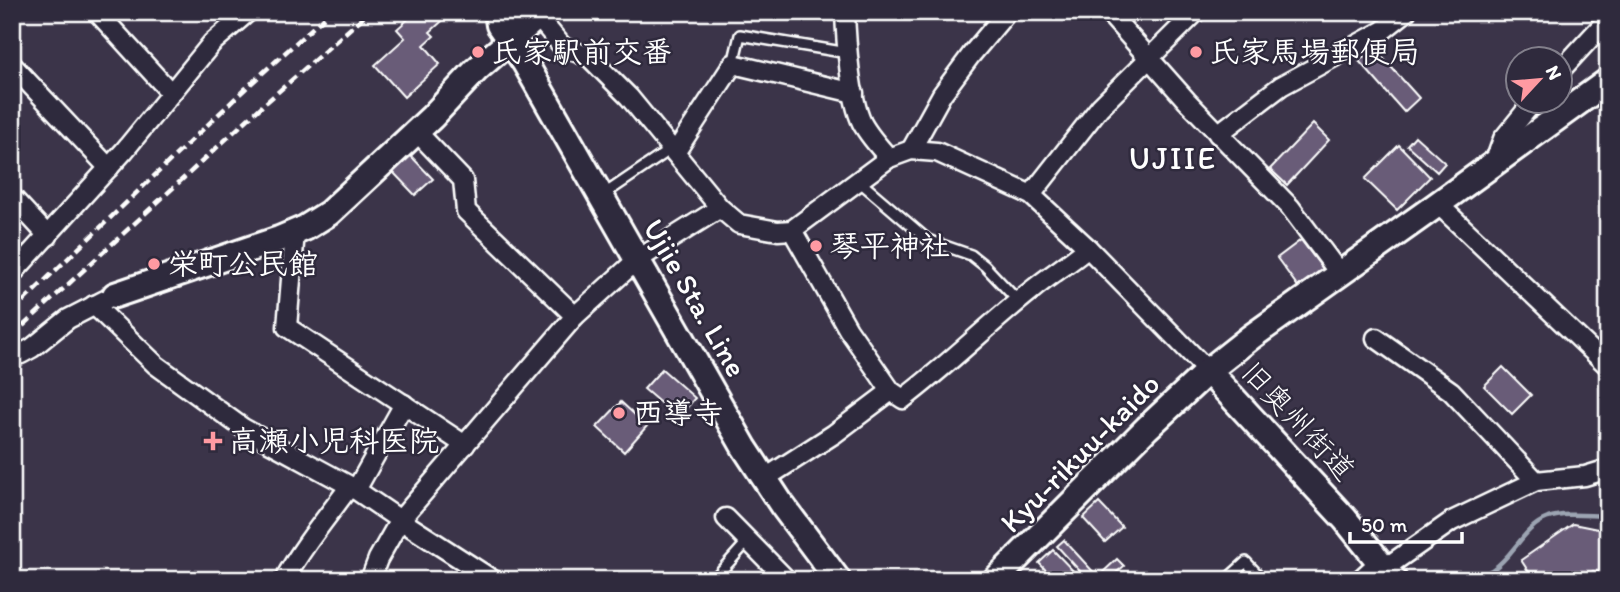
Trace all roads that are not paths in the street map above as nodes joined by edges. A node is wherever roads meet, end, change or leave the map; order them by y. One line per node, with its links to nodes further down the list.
1 (97, 12): 18 (street)
2 (497, 12): 11 (main road, Ujiie Sta. Line)
3 (845, 12): 12 (street)
4 (1007, 12): 23 (street)
5 (1108, 12): 14 (street)
6 (1196, 12): 14 (street)
7 (1406, 12): 22 (street)
8 (244, 14): 18 (street)
9 (540, 15): 11 (main road); 24 (street)
10 (1608, 19): 13 (street)
11 (510, 40): 21 (main road); 31 (main road, Ujiie Sta. Line)
12 (848, 53): 15 (lane); 19 (street)
13 (1574, 56)
14 (1149, 58): 22 (street); 29 (street)
15 (733, 64): 19 (street); 24 (street)
16 (12, 65): 27 (street)
17 (1608, 81): 26 (main road, Kyu-rikuu-kaido)
18 (171, 93): 27 (street)
19 (854, 93): 25 (street)
20 (1522, 116): 26 (street)
21 (416, 131): 35 (main road); 43 (street)
22 (1218, 134): 40 (street)
23 (911, 150): 25 (street); 29 (street)
24 (673, 151): 31 (lane); 33 (street)
25 (889, 158): 28 (street)
26 (1494, 164): 32 (main road, Kyu-rikuu-kaido)
27 (109, 167): 36 (street)
28 (859, 181): 34 (street); 42 (lane)
29 (1031, 195): 37 (street)
30 (12, 197): 36 (street)
31 (601, 197): 38 (main road, Ujiie Sta. Line)
32 (1438, 204): 40 (main road, Kyu-rikuu-kaido); 46 (street)
33 (720, 208): 34 (street); 38 (street)
34 (792, 230): 48 (street)
35 (295, 232): 41 (main road); 49 (street)
36 (48, 236): 39 (street)
37 (1088, 248): 42 (street); 47 (street)
38 (638, 260): 43 (street); 52 (main road, Ujiie Sta. Line)
39 (12, 274)
40 (1340, 274): 47 (main road, Kyu-rikuu-kaido)
41 (104, 300): 45 (street); 54 (street)
42 (1018, 302): 48 (street)
43 (575, 316): 50 (street)
44 (1376, 338): 53 (street)
45 (15, 355)
46 (1608, 366)
47 (1208, 371): 58 (main road, 旧奥州街道); 65 (main road, Kyu-rikuu-kaido)
48 (891, 391): 52 (street)
49 (404, 404): 50 (street); 54 (street)
50 (465, 445): 56 (street)
51 (1608, 469): 53 (street)
52 (764, 479): 64 (main road, Ujiie Sta. Line)
53 (1536, 481): 58 (street)
54 (353, 488): 56 (street); 59 (street)
55 (726, 518): 57 (street)
56 (400, 520): 60 (street); 61 (street)
57 (748, 541): 62 (lane); 63 (street)
58 (1386, 569): 68 (lane)
59 (284, 580)
60 (370, 580)
61 (493, 580)
62 (713, 580)
63 (787, 580)
64 (838, 580)
65 (995, 580)
66 (1226, 580): 67 (lane)
67 (1263, 580)
68 (1353, 580)

